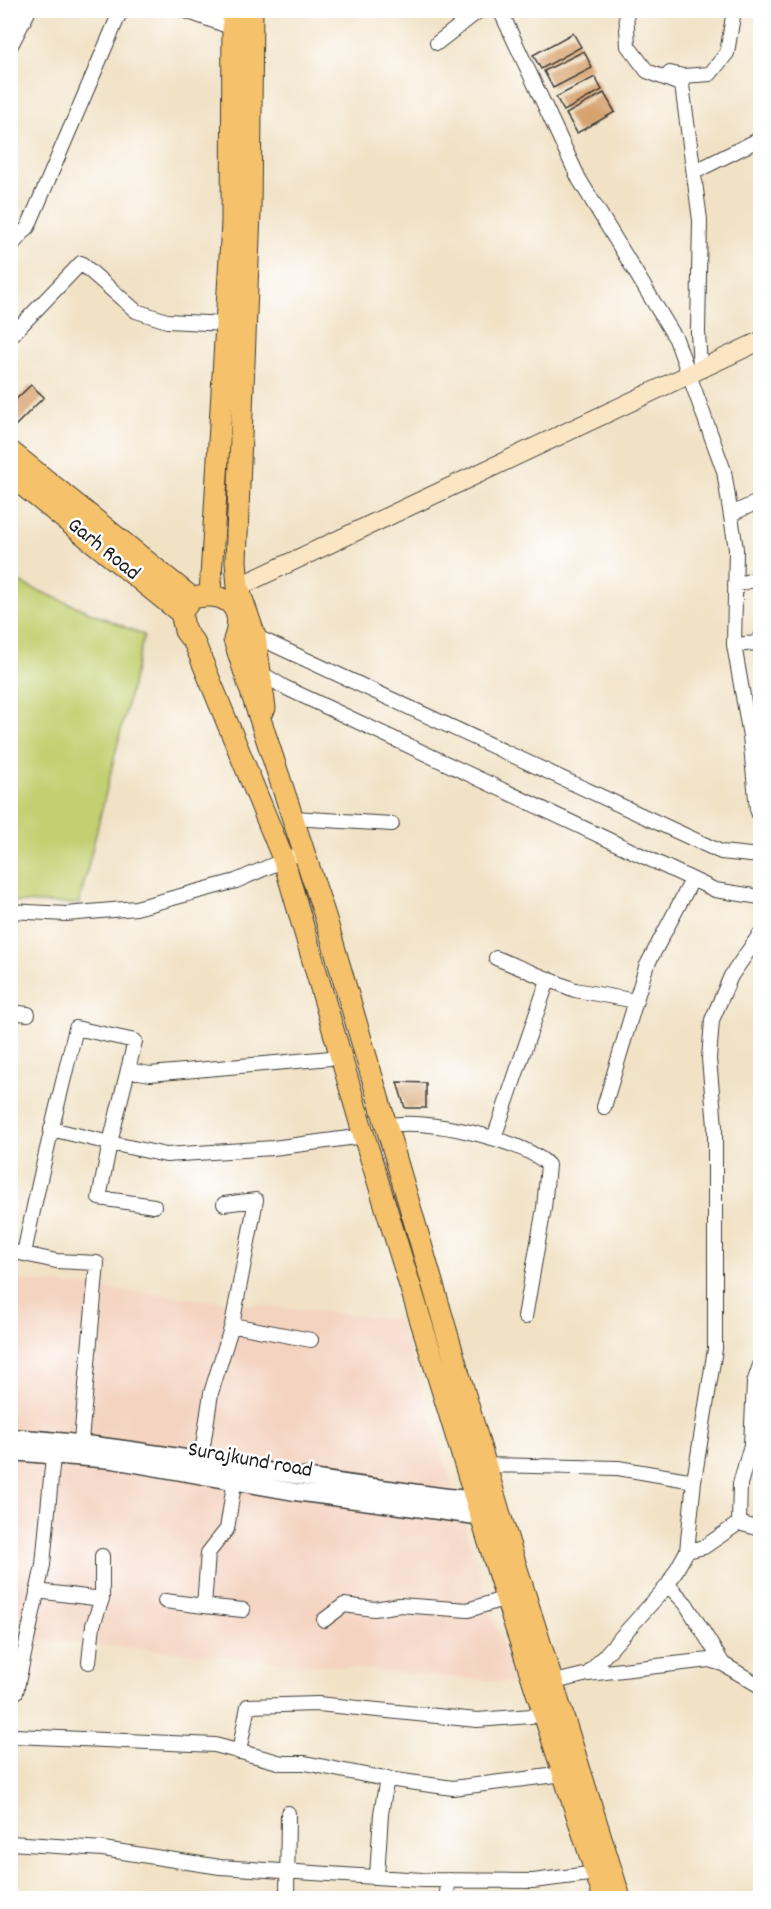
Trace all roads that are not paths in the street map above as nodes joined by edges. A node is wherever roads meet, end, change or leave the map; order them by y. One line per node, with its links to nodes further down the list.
1 (29, 10): 10 (street)
2 (121, 10): 15 (street)
3 (183, 10): 8 (street)
4 (480, 10): 9 (street)
5 (500, 10): 19 (street)
6 (626, 10): 11 (street)
7 (734, 10): 11 (street)
8 (242, 20): 14 (main road)
9 (437, 43)
10 (10, 47)
11 (658, 76): 13 (street)
12 (760, 139): 13 (street)
13 (694, 172): 19 (street)
14 (241, 214): 16 (main road); 26 (main road)
15 (10, 247)
16 (226, 324): 17 (street); 27 (main road)
17 (10, 337)
18 (760, 341): 19 (main road)
19 (694, 371): 23 (street); 26 (main road)
20 (10, 451): 27 (main road, Garh Road)
21 (10, 475): 27 (main road, Garh Road)
22 (760, 501): 23 (street)
23 (730, 514): 25 (street)
24 (760, 578): 25 (street)
25 (735, 585): 30 (street)
26 (237, 587): 28 (main road)
27 (192, 609): 32 (main road); 38 (main road)
28 (255, 636): 31 (main road); 37 (street)
29 (760, 638): 30 (street)
30 (734, 645): 33 (street)
31 (261, 673): 32 (main road); 39 (street)
32 (260, 725): 34 (main road)
33 (760, 817)
34 (292, 818): 35 (street); 36 (main road)
35 (392, 824)
36 (304, 852): 38 (street); 51 (main road)
37 (760, 856)
38 (284, 861): 41 (street); 48 (main road)
39 (692, 880): 40 (street); 45 (street)
40 (760, 897)
41 (10, 912)
42 (760, 934): 70 (street)
43 (496, 958): 44 (street)
44 (548, 980): 45 (street); 54 (street)
45 (636, 1001): 50 (street)
46 (10, 1012): 47 (street)
47 (28, 1014)
48 (342, 1057): 49 (street); 53 (main road)
49 (128, 1070): 52 (street); 55 (street)
50 (604, 1107)
51 (386, 1124): 53 (main road); 54 (street); 67 (main road)
52 (51, 1129): 55 (street); 58 (street)
53 (363, 1133): 55 (street); 71 (main road)
54 (494, 1138): 59 (street)
55 (110, 1143): 57 (street)
56 (224, 1204): 60 (street)
57 (154, 1206)
58 (17, 1252): 65 (street)
59 (525, 1317)
60 (232, 1325): 61 (street); 68 (street)
61 (311, 1340)
62 (760, 1365): 72 (street)
63 (10, 1437): 64 (street)
64 (54, 1447): 65 (street, Surajkund road); 66 (street, Surajkund road); 77 (street)
65 (80, 1449): 68 (street, Surajkund road)
66 (10, 1452)
67 (485, 1465): 70 (street); 71 (main road)
68 (200, 1467): 69 (street, Surajkund road)
69 (236, 1474): 71 (street, Surajkund road); 81 (street)
70 (694, 1481): 74 (street)
71 (489, 1509): 78 (main road); 87 (main road)
72 (739, 1523): 73 (street); 74 (street)
73 (760, 1529)
74 (687, 1551): 76 (street)
75 (102, 1556): 79 (street)
76 (668, 1585): 85 (street); 86 (street)
77 (37, 1591): 79 (street); 89 (street)
78 (506, 1598): 83 (street); 87 (main road)
79 (102, 1599): 84 (street)
80 (165, 1601): 81 (street)
81 (204, 1606): 82 (street)
82 (243, 1610)
83 (324, 1620)
84 (89, 1662)
85 (723, 1664): 86 (street); 88 (street)
86 (588, 1674): 87 (street)
87 (544, 1685): 90 (main road); 104 (main road)
88 (760, 1686)
89 (16, 1692)
90 (544, 1715): 92 (street); 93 (main road)
91 (15, 1736): 92 (street)
92 (239, 1752): 94 (street)
93 (564, 1774): 94 (street); 98 (main road)
94 (387, 1778): 99 (street)
95 (288, 1813): 97 (street)
96 (10, 1843): 97 (street)
97 (288, 1871): 99 (street); 101 (street)
98 (597, 1873): 100 (street); 103 (main road)
99 (377, 1876): 100 (street)
100 (449, 1880): 102 (street)
101 (287, 1899)
102 (446, 1899)
103 (604, 1899)
104 (620, 1899)

